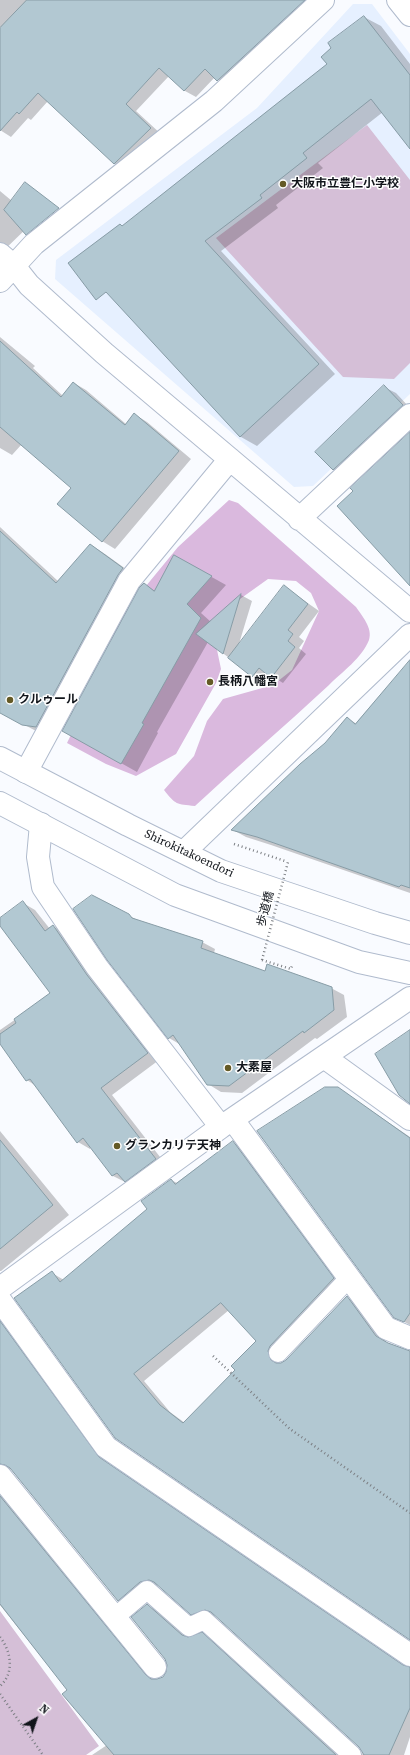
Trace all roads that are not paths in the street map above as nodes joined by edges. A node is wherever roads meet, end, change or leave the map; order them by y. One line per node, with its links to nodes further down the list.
1 (323, 0): 4 (street)
2 (398, 0): 3 (street)
3 (410, 15)
4 (5, 267): 6 (street)
5 (410, 415): 7 (street)
6 (230, 459): 7 (street); 11 (street)
7 (299, 519): 8 (street)
8 (410, 611)
9 (410, 635): 14 (street)
10 (0, 758): 11 (street, Shirokitakoendori)
11 (26, 772): 14 (street, Shirokitakoendori)
12 (0, 803): 13 (street)
13 (41, 824): 16 (street); 20 (street)
14 (184, 852): 15 (street, Shirokitakoendori)
15 (410, 933)
16 (410, 973)
17 (410, 998): 18 (street)
18 (324, 1057): 19 (street); 20 (street)
19 (410, 1119)
20 (227, 1124): 21 (street); 22 (street)
21 (349, 1278): 24 (street); 25 (lane)
22 (0, 1288)
23 (0, 1300): 28 (street)
24 (410, 1338)
25 (278, 1353)
26 (0, 1476): 27 (street)
27 (114, 1617): 29 (street); 30 (lane)
28 (410, 1655)
29 (155, 1667)
30 (352, 1755)

